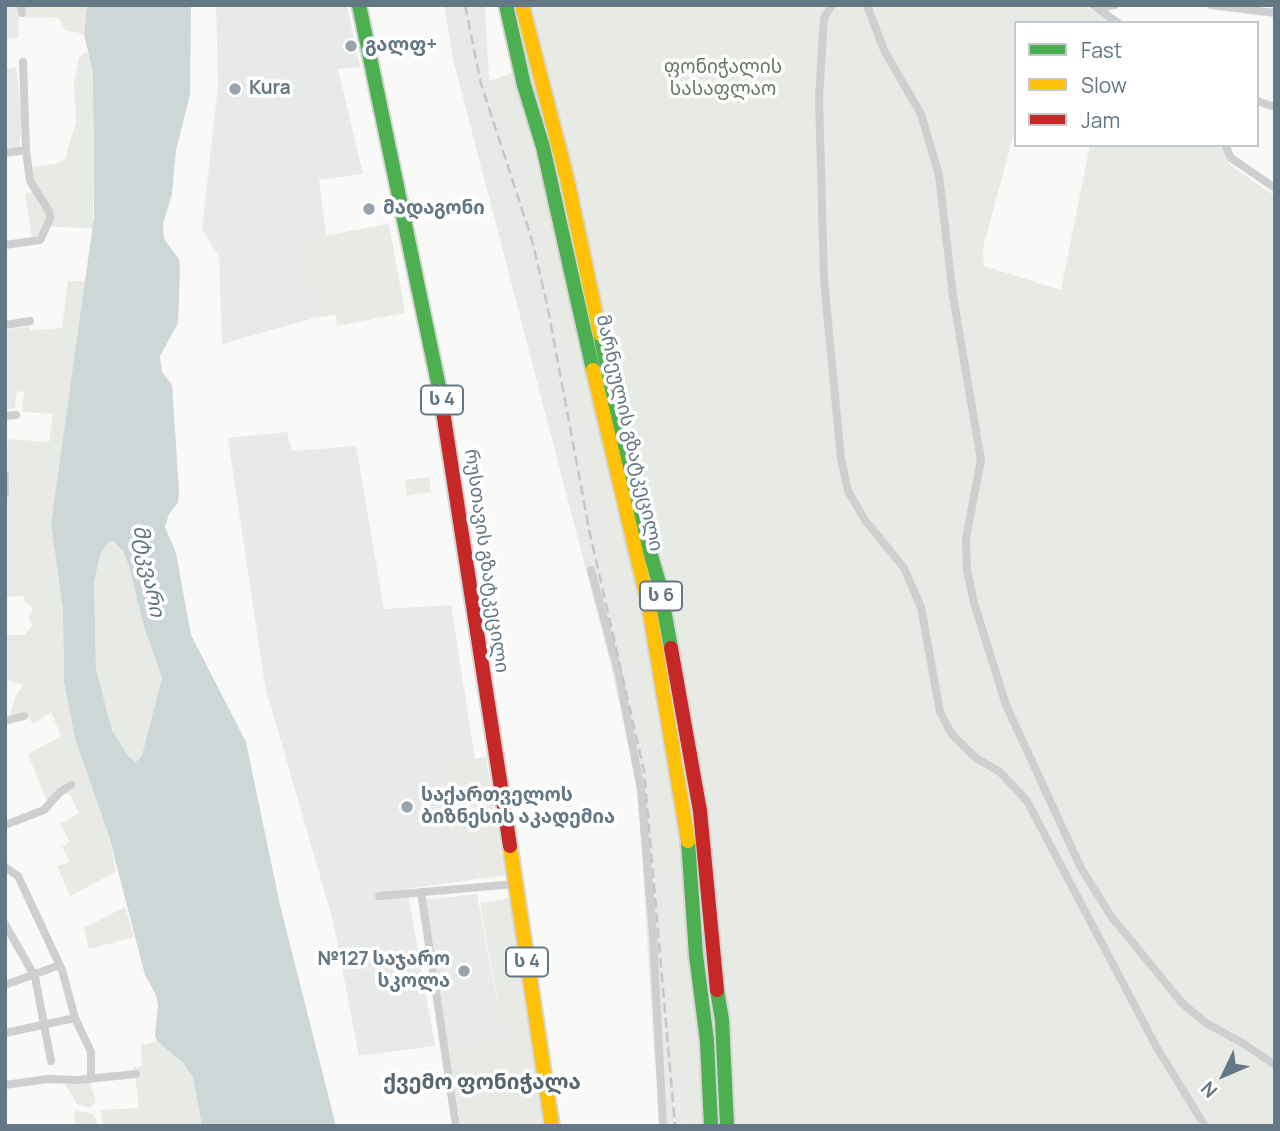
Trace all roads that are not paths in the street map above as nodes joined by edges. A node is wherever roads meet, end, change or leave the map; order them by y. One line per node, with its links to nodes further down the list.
1 (359, 5): 33 (highway, რუსთავის გზატკეცილი / ს 4)
2 (506, 5): 16 (highway, მარნეულის გზატკეცილი / ს 6)
3 (522, 5): 15 (highway, მარნეულის გზატკეცილი / ს 6)
4 (832, 5): 53 (street)
5 (867, 5): 44 (street)
6 (1115, 5): 8 (street)
7 (1211, 5): 9 (street)
8 (1096, 7): 10 (street)
9 (1275, 13)
10 (1115, 21)
11 (23, 62): 13 (street)
12 (1226, 147): 19 (street)
13 (26, 150): 14 (street); 20 (street)
14 (5, 153)
15 (562, 160): 16 (highway); 17 (highway, მარნეულის გზატკეცილი / ს 6)
16 (547, 164): 18 (highway, მარნეულის გზატკეცილი / ს 6)
17 (567, 179): 18 (highway); 52 (highway, მარნეულის გზატკეცილი / ს 6)
18 (551, 184): 51 (highway, მარნეულის გზატკეცილი / ს 6)
19 (1275, 188)
20 (5, 245)
21 (30, 321): 22 (street)
22 (5, 325)
23 (16, 415): 24 (street)
24 (5, 416)
25 (5, 475): 26 (street)
26 (5, 494)
27 (591, 570): 50 (street)
28 (23, 716): 29 (street)
29 (5, 722)
30 (71, 786): 31 (street)
31 (5, 825)
32 (6, 869): 37 (street)
33 (515, 884): 34 (street); 49 (highway, რუსთავის გზატკეცილი / ს 4)
34 (421, 892): 35 (street); 48 (street)
35 (379, 896)
36 (5, 923): 38 (street)
37 (60, 965): 38 (street); 40 (street)
38 (34, 975): 39 (street); 41 (street)
39 (5, 985)
40 (75, 1018): 41 (street); 46 (street)
41 (45, 1024): 42 (street); 43 (street)
42 (5, 1032)
43 (51, 1060)
44 (1275, 1065)
45 (135, 1074): 46 (street)
46 (92, 1078): 47 (street)
47 (5, 1085)
48 (456, 1126)
49 (552, 1126)
50 (663, 1126)
51 (711, 1126)
52 (727, 1126)
53 (1205, 1126)

